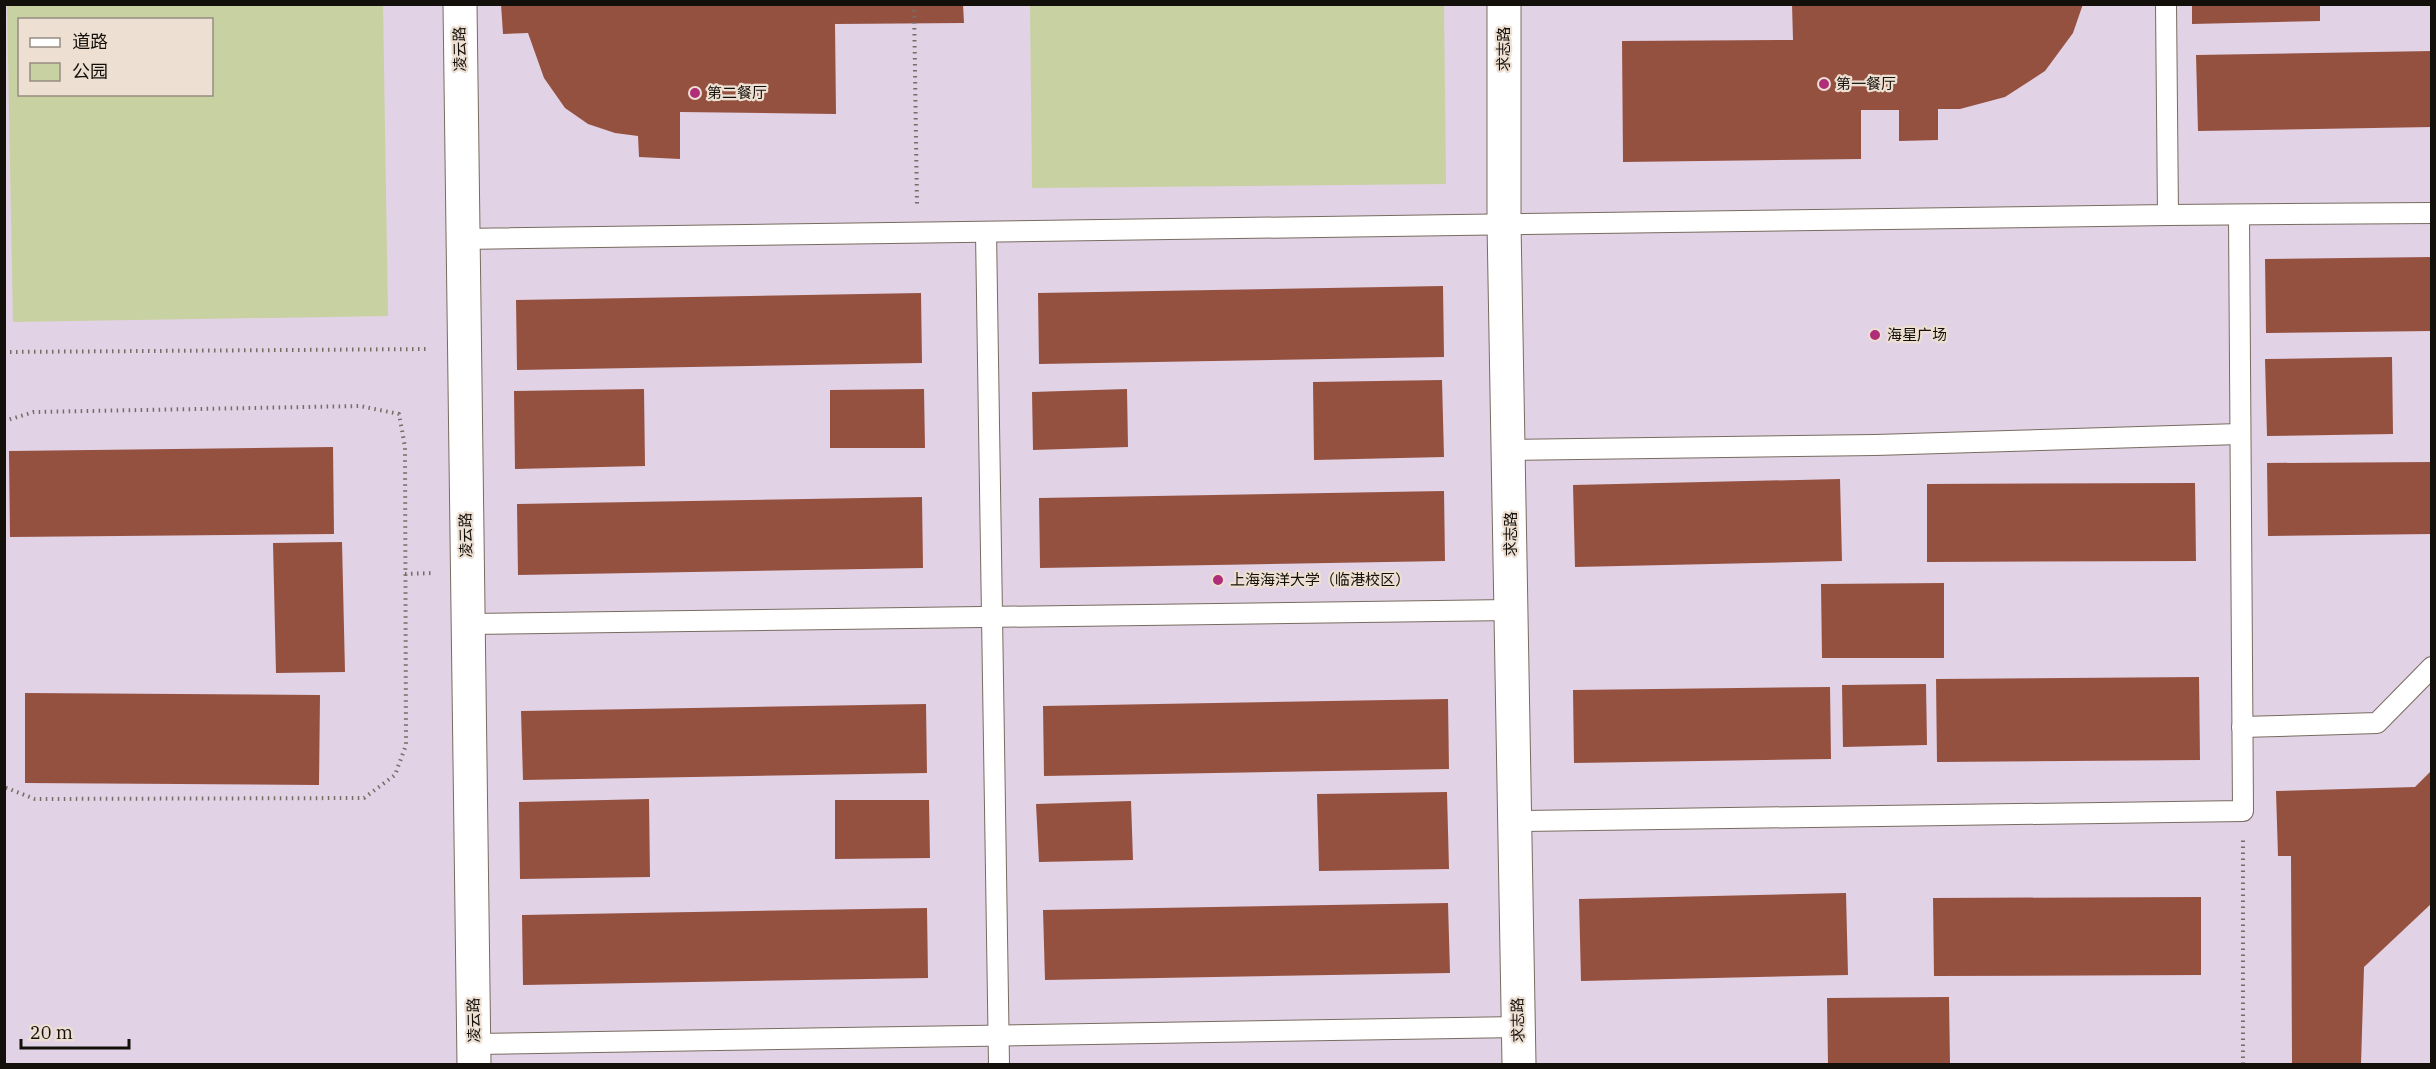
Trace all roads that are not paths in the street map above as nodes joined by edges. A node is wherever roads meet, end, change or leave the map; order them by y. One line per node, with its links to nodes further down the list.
1 (460, 4): 9 (street, 凌云路)
2 (1504, 4): 7 (street, 求志路)
3 (2166, 4): 5 (lane)
4 (2432, 213): 6 (lane)
5 (2168, 215): 6 (lane); 7 (lane)
6 (2239, 215): 10 (lane)
7 (1504, 223): 8 (lane); 11 (street, 求志路)
8 (986, 232): 9 (lane); 13 (lane)
9 (463, 239): 14 (street, 凌云路)
10 (2240, 434): 11 (lane); 16 (lane)
11 (1510, 450): 12 (street, 求志路)
12 (1511, 610): 13 (lane); 17 (street, 求志路)
13 (991, 617): 14 (lane); 19 (lane)
14 (467, 624): 20 (street, 凌云路)
15 (2432, 667): 16 (lane)
16 (2242, 727): 17 (lane)
17 (1515, 821): 18 (street, 求志路)
18 (1519, 1027): 19 (lane); 22 (street, 求志路)
19 (998, 1038): 20 (lane); 21 (lane)
20 (474, 1054)
21 (999, 1065)
22 (1519, 1065)

